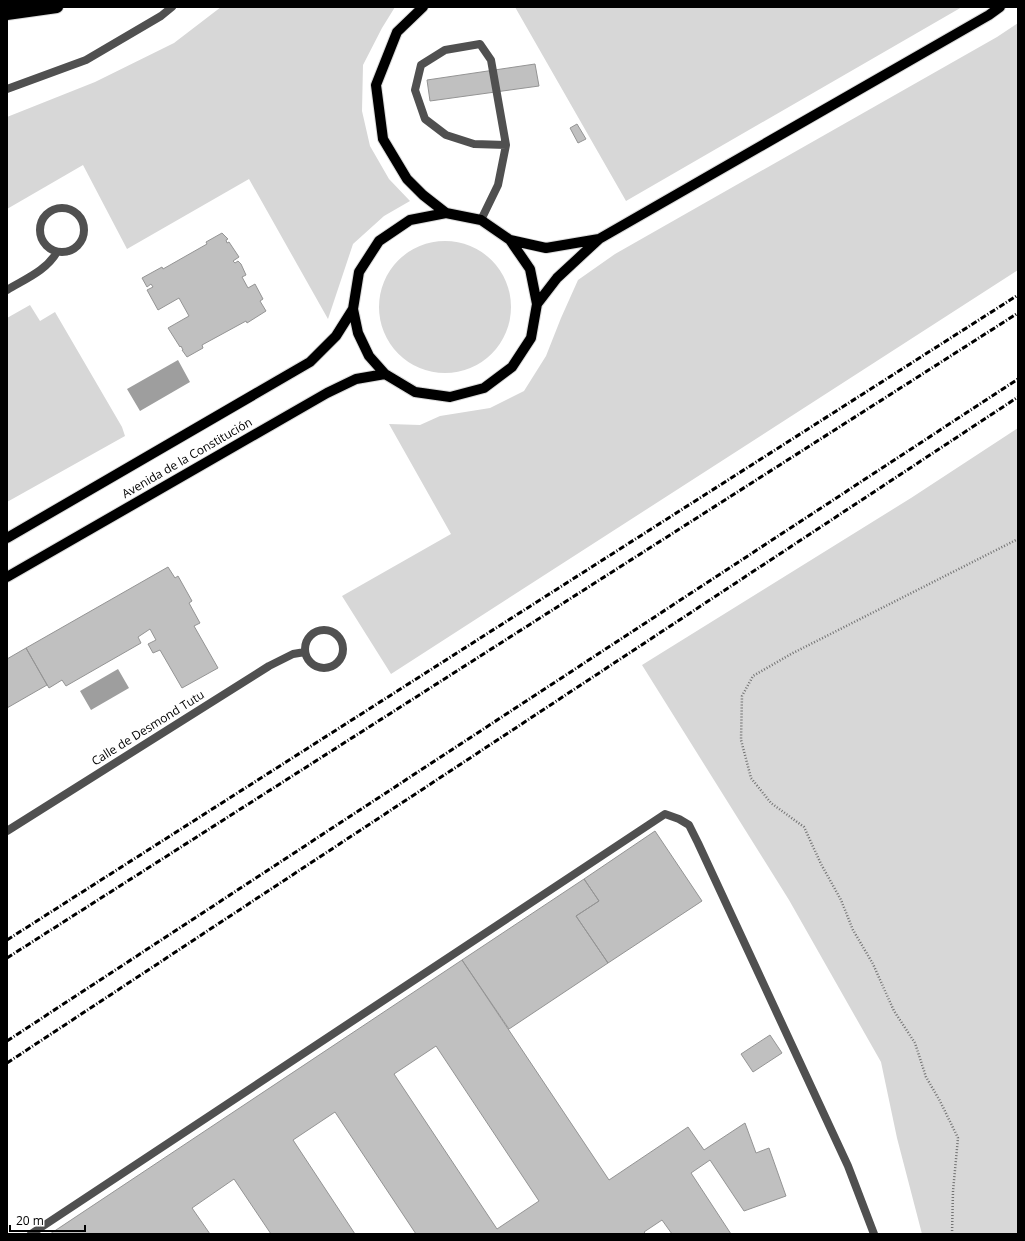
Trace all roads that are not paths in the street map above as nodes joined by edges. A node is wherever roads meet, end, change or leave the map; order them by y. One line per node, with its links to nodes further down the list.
1 (57, 7): 5 (highway)
2 (172, 7): 6 (street)
3 (424, 7): 8 (main road)
4 (1000, 7): 10 (main road)
5 (7, 14)
6 (7, 89)
7 (506, 145): 7 (street); 9 (street)
8 (446, 213): 9 (main road); 15 (main road)
9 (481, 220): 11 (main road)
10 (599, 239): 11 (main road); 14 (main road)
11 (510, 240): 14 (main road)
12 (57, 252): 12 (street); 13 (street)
13 (7, 290)
14 (537, 304): 16 (main road)
15 (353, 308): 16 (main road); 17 (main road, Avenida de la Constitución)
16 (385, 374): 18 (main road, Avenida de la Constitución)
17 (7, 538)
18 (7, 577)
19 (305, 652): 19 (street); 20 (street, Calle de Desmond Tutu)
20 (7, 831)
21 (31, 1234): 22 (street)
22 (874, 1234)

